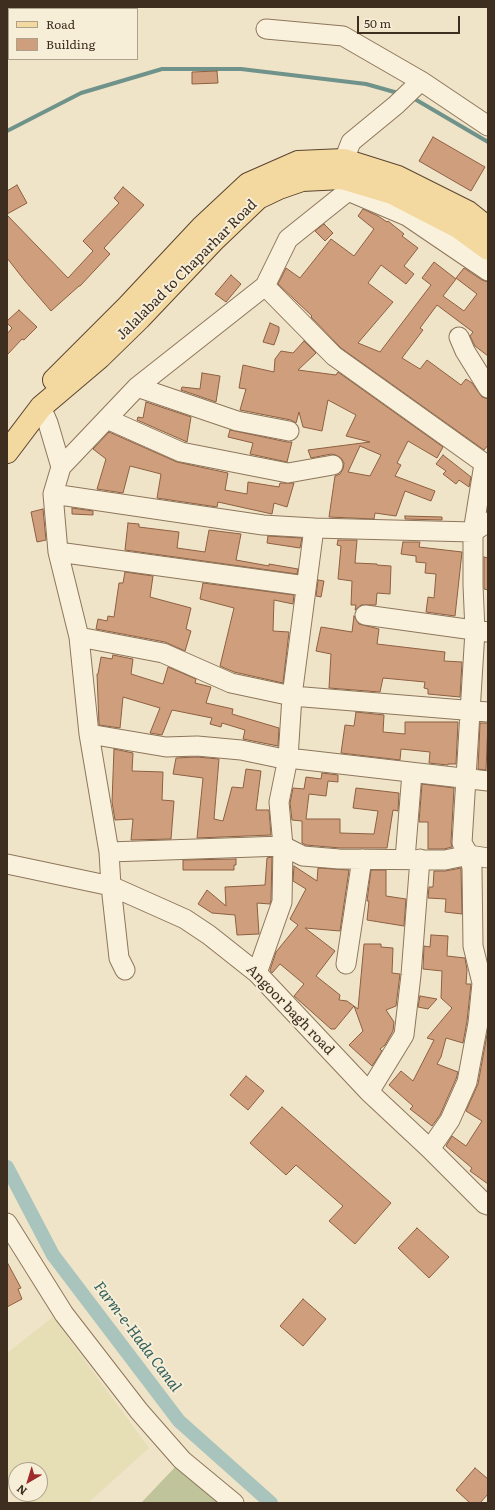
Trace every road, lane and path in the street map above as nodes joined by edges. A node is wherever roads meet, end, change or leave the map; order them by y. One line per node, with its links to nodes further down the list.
1 (266, 29): 2 (street)
2 (421, 81): 3 (street); 4 (street)
3 (488, 126)
4 (344, 160): 5 (main road, Jalalabad to Chaparhar Road); 14 (main road, Jalalabad to Chaparhar Road)
5 (488, 228)
6 (488, 249): 12 (main road, Jalalabad to Chaparhar Road)
7 (488, 271): 8 (street)
8 (265, 286): 10 (street); 18 (street)
9 (460, 337): 11 (street)
10 (136, 387): 13 (street); 15 (street)
11 (488, 388)
12 (41, 407): 16 (main road, Jalalabad to Chaparhar Road); 19 (street)
13 (107, 419): 17 (street); 19 (street)
14 (7, 429)
15 (289, 431)
16 (7, 452)
17 (333, 465)
18 (486, 465): 21 (street)
19 (61, 467): 20 (street)
20 (53, 494): 22 (street); 23 (street)
21 (480, 527): 22 (street); 26 (street)
22 (314, 528): 24 (street)
23 (58, 552): 24 (street); 27 (street)
24 (306, 586): 28 (street)
25 (365, 615): 26 (street)
26 (482, 631): 29 (street)
27 (79, 637): 28 (street); 30 (street)
28 (292, 696): 29 (street); 31 (street)
29 (480, 711): 33 (street)
30 (89, 734): 31 (street); 36 (street)
31 (288, 758): 32 (street); 35 (street)
32 (412, 773): 33 (street); 40 (street)
33 (466, 780): 34 (street); 37 (street)
34 (488, 781)
35 (283, 846): 36 (street); 39 (street); 45 (street)
36 (108, 852): 42 (street)
37 (469, 855): 38 (street); 40 (street); 47 (street)
38 (488, 858)
39 (362, 859): 40 (street); 43 (street)
40 (412, 859): 46 (street)
41 (7, 864): 42 (street, Angoor bagh road)
42 (111, 886): 44 (street); 45 (street, Angoor bagh road)
43 (346, 964)
44 (125, 970)
45 (257, 973): 46 (street, Angoor bagh road)
46 (369, 1092): 47 (street, Angoor bagh road)
47 (430, 1149): 48 (street, Angoor bagh road)
48 (487, 1202)
49 (7, 1223): 50 (street)
50 (234, 1503)

